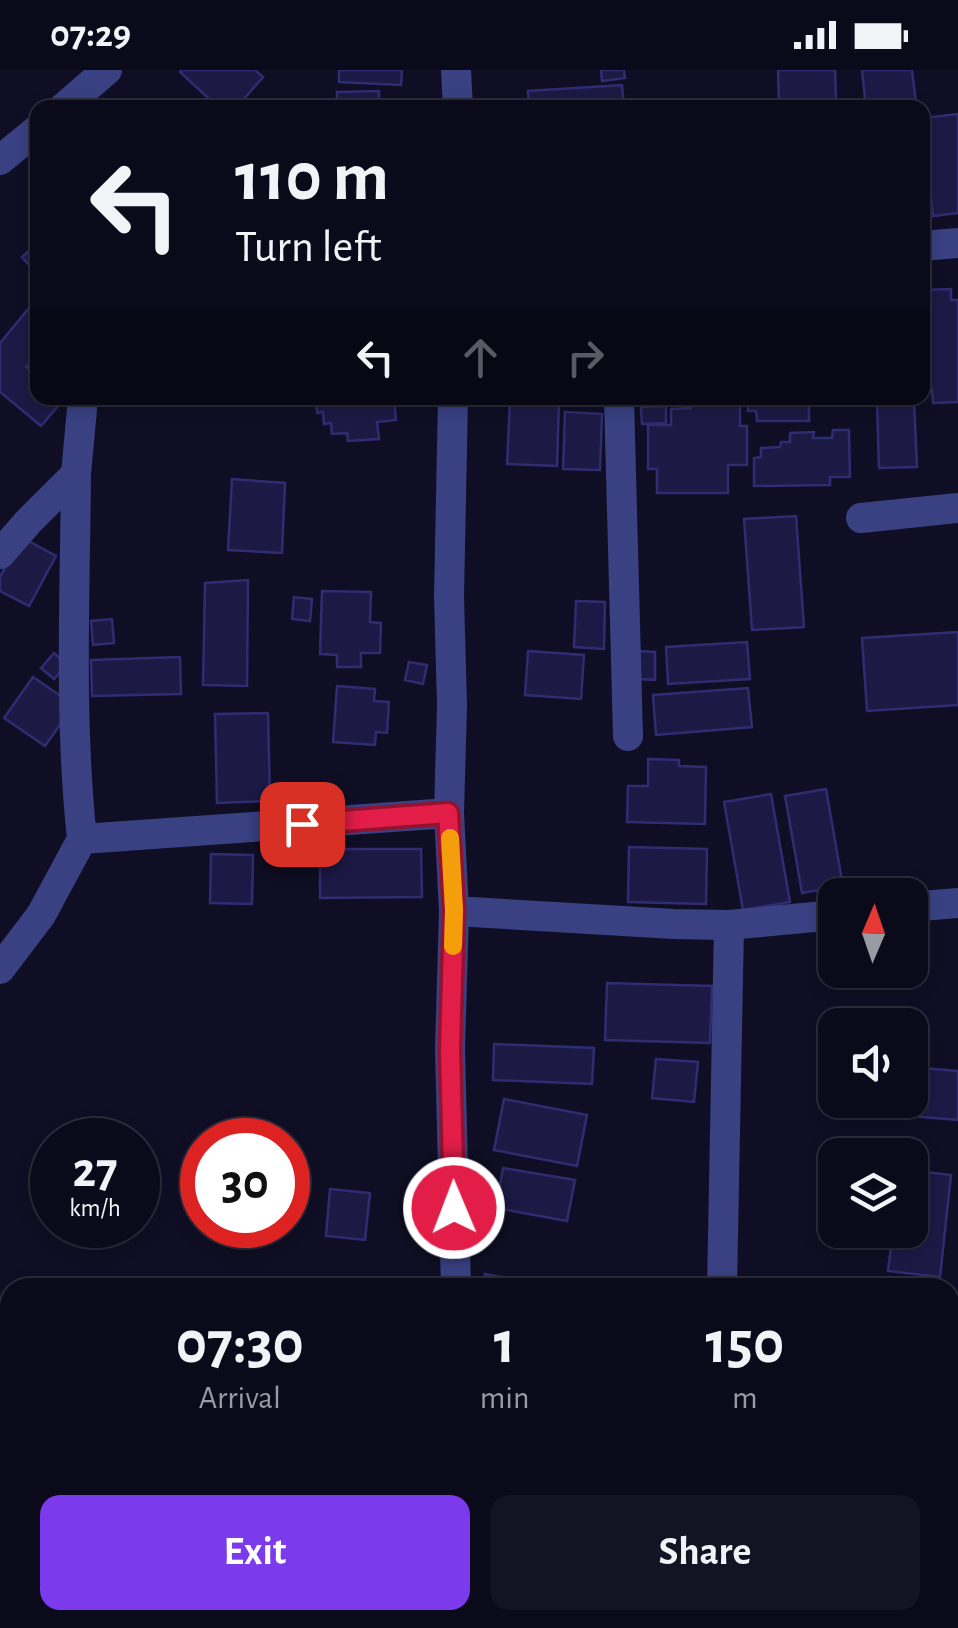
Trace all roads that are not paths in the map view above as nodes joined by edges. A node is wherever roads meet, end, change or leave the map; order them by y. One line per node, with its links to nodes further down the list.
1 (107, 70): 3 (street)
2 (456, 70): 4 (street)
3 (71, 100)
4 (458, 100)
5 (30, 136): 6 (street)
6 (0, 160)
7 (958, 243): 8 (street)
8 (930, 245)
9 (82, 405): 12 (street)
10 (453, 405): 17 (street)
11 (618, 405): 16 (street)
12 (76, 474): 15 (street); 18 (street)
13 (958, 508): 14 (street)
14 (861, 518)
15 (0, 554)
16 (628, 736)
17 (448, 813): 18 (street); 21 (street)
18 (82, 839): 24 (street)
19 (958, 902): 20 (street)
20 (928, 905)
21 (454, 910): 23 (street); 25 (street)
22 (818, 917): 23 (street)
23 (728, 925): 26 (street)
24 (0, 969)
25 (456, 1278)
26 (722, 1278)

